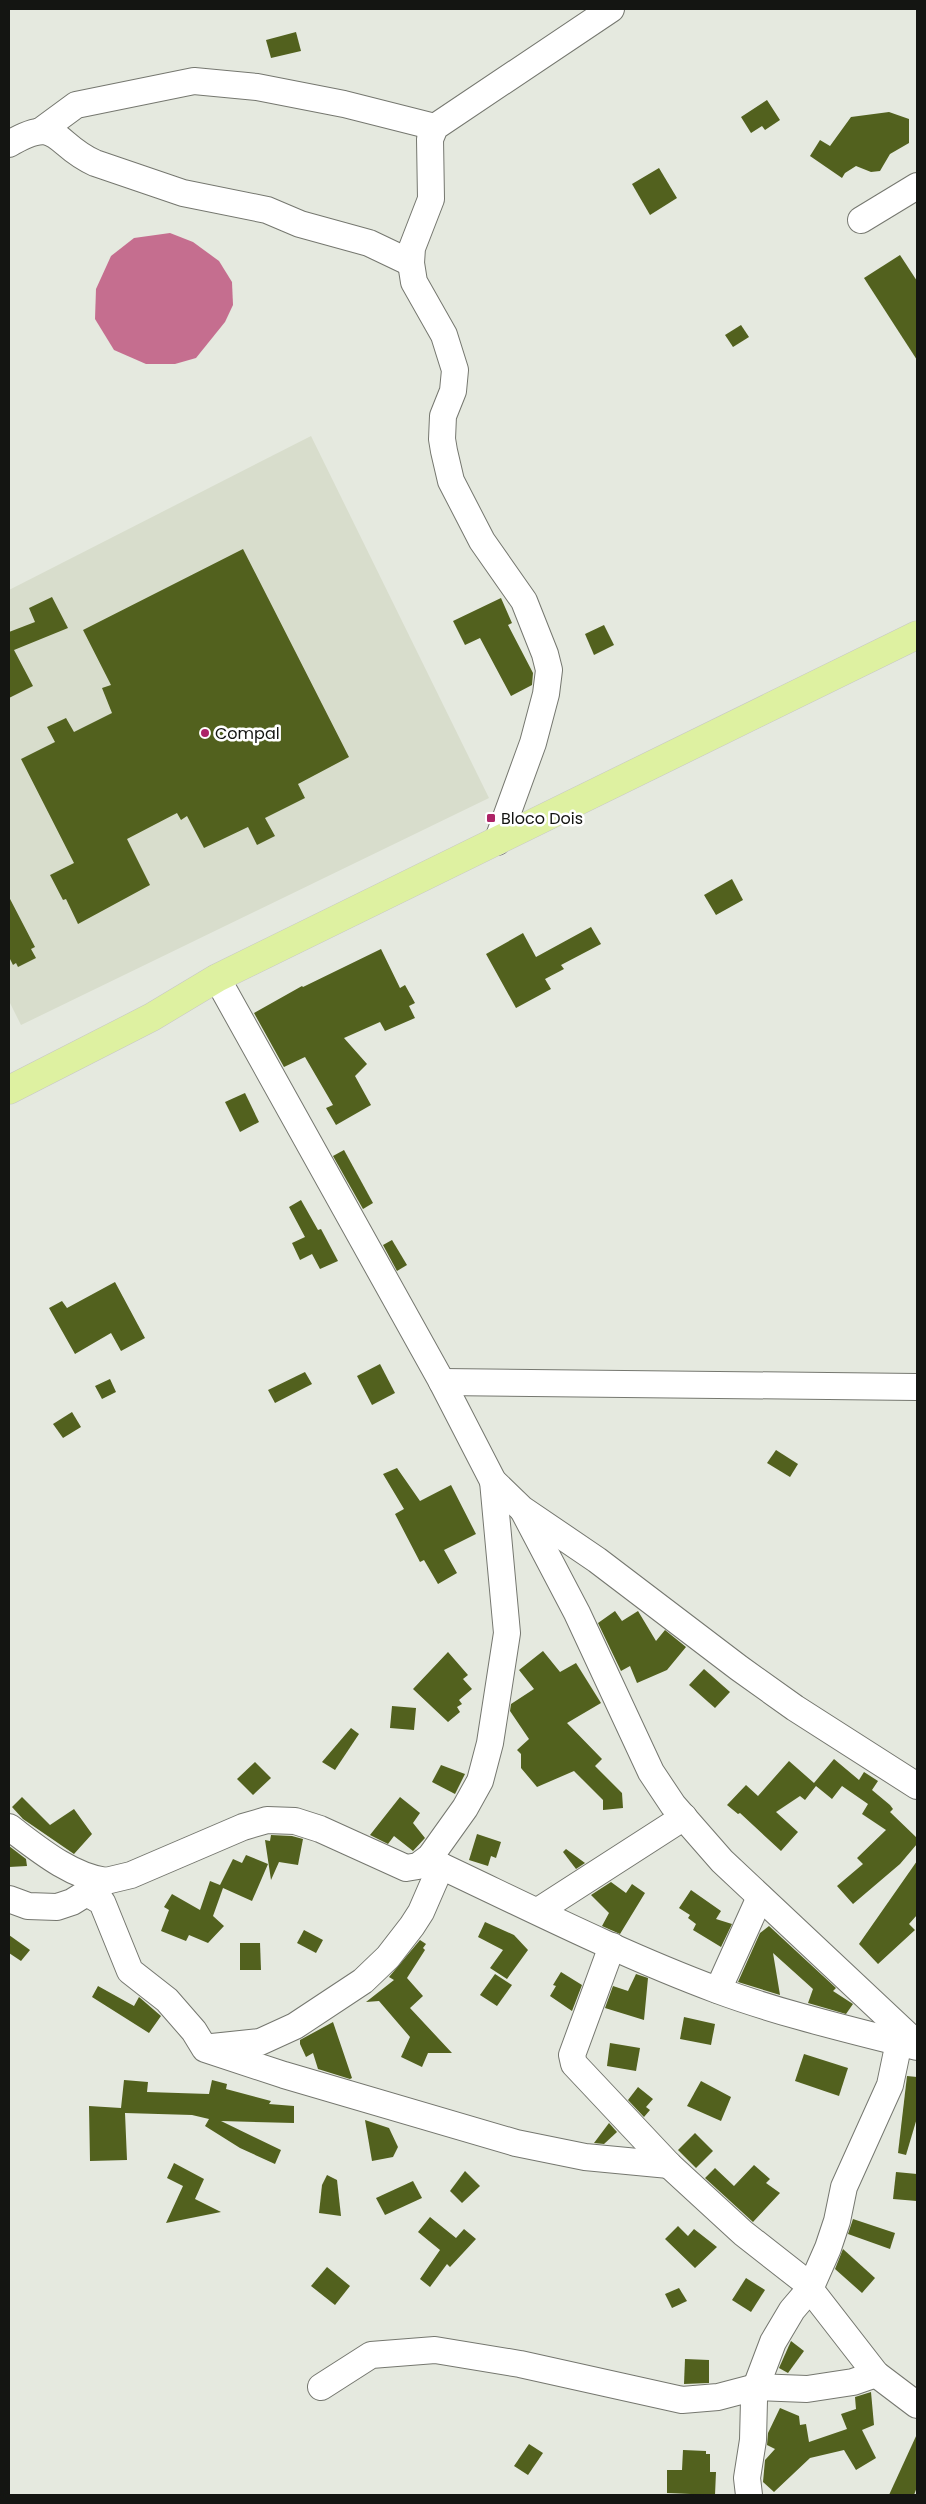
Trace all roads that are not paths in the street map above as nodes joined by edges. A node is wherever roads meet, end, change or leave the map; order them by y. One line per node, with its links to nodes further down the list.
1 (611, 9): 2 (street)
2 (435, 127): 3 (street); 7 (street)
3 (42, 130): 4 (street); 7 (street)
4 (9, 144)
5 (917, 186): 6 (street)
6 (861, 220)
7 (411, 263): 9 (street)
8 (917, 635): 9 (main road)
9 (496, 842): 10 (main road)
10 (217, 978): 11 (main road); 12 (street)
11 (9, 1090)
12 (442, 1382): 13 (street); 14 (street)
13 (917, 1387)
14 (493, 1481): 15 (street); 19 (street)
15 (522, 1509): 16 (street); 17 (street)
16 (917, 1786)
17 (684, 1817): 21 (street); 23 (street)
18 (9, 1827): 20 (street)
19 (436, 1861): 20 (street); 23 (street); 27 (street)
20 (97, 1887): 22 (street); 27 (street)
21 (760, 1897): 25 (street); 26 (street)
22 (9, 1900)
23 (538, 1911): 24 (street)
24 (612, 1946): 25 (street); 28 (street)
25 (718, 1990): 26 (street)
26 (911, 2044): 29 (street)
27 (205, 2049): 28 (street)
28 (669, 2166): 29 (street)
29 (810, 2289): 30 (street); 32 (street)
30 (876, 2374): 32 (street); 33 (street)
31 (321, 2387): 32 (street)
32 (756, 2387): 34 (street)
33 (917, 2405)
34 (750, 2495)

